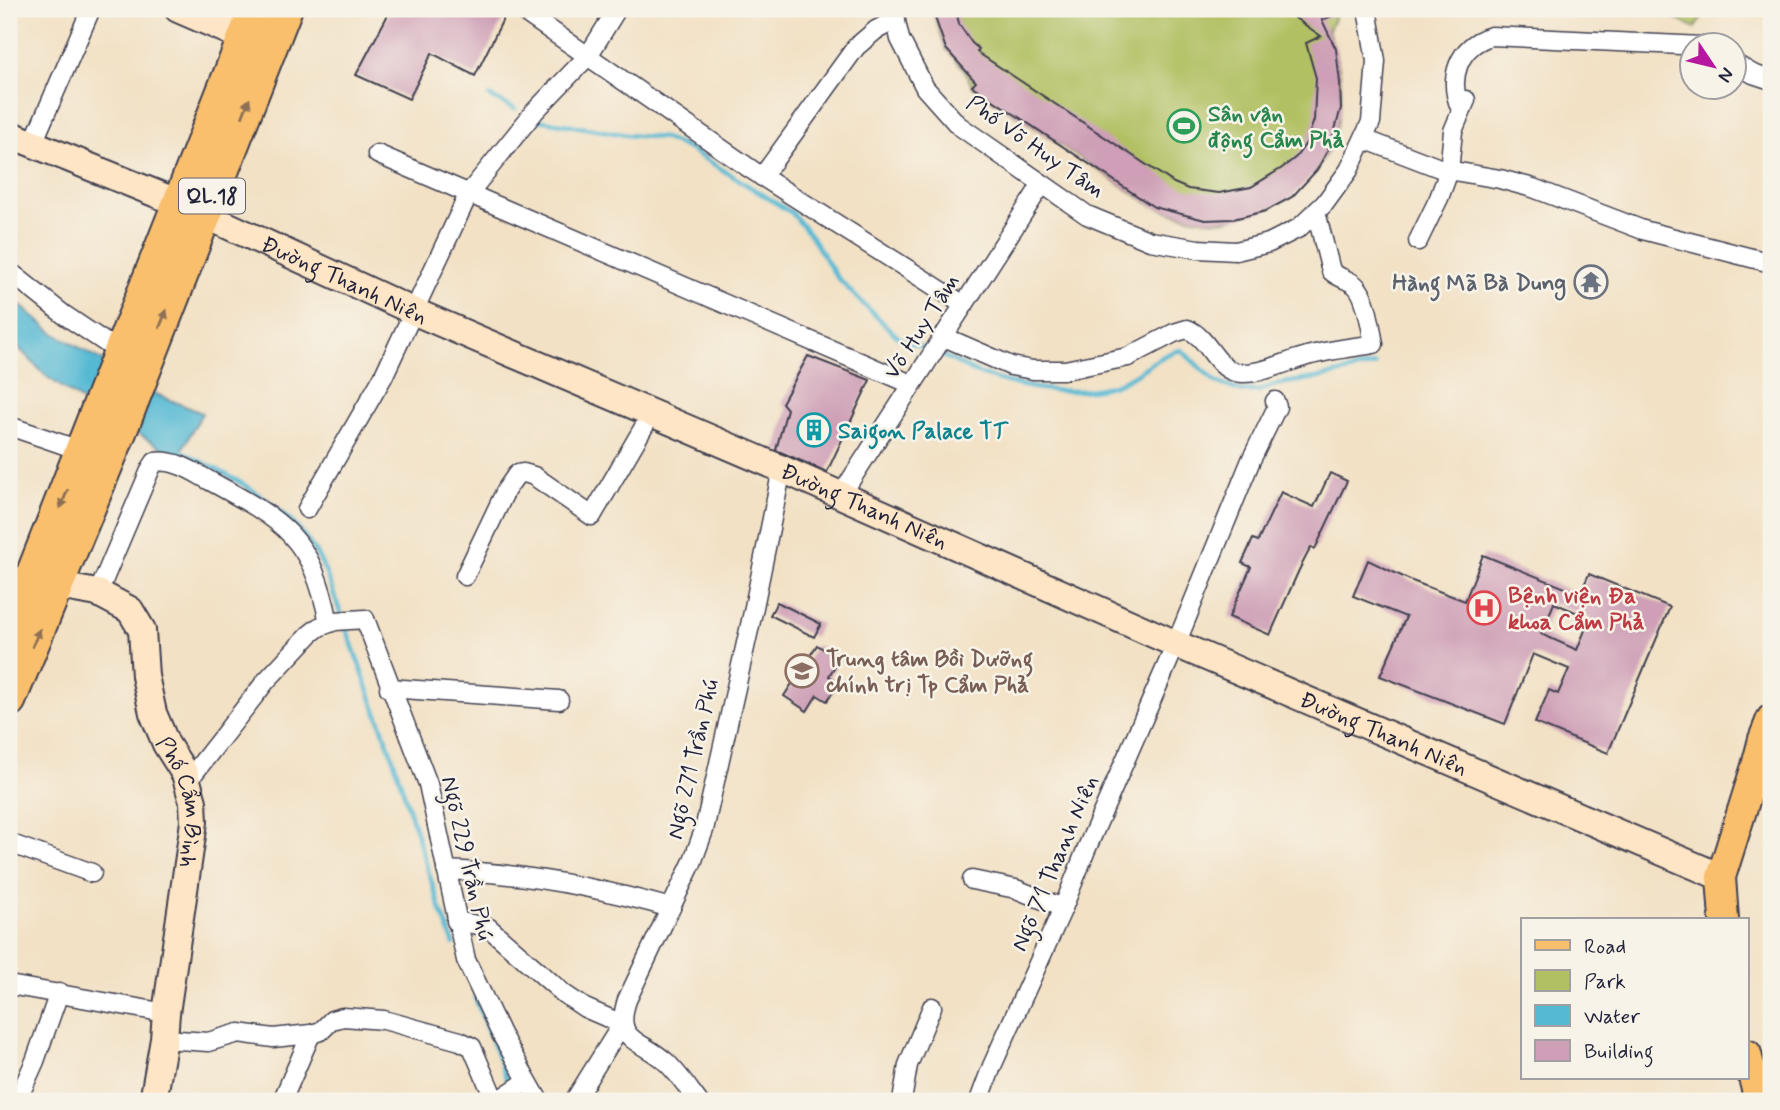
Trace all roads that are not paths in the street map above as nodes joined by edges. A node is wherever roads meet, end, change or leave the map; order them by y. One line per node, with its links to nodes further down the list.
1 (91, 9): 13 (street)
2 (178, 9): 8 (street)
3 (285, 9): 20 (highway, QL.18, one-way to 3)
4 (520, 9): 10 (street)
5 (617, 9): 10 (street)
6 (1367, 9): 14 (street, Phố Võ Huy Tâm)
7 (895, 15): 17 (street); 18 (street, Phố Võ Huy Tâm)
8 (251, 24): 20 (highway, QL.18)
9 (1678, 45): 16 (street)
10 (588, 56): 17 (street); 19 (street)
11 (1748, 71): 12 (street)
12 (1771, 80)
13 (21, 139): 20 (street, Đường Thanh Niên)
14 (1364, 139): 16 (street); 21 (street, Phố Võ Huy Tâm)
15 (377, 154): 19 (street)
16 (1449, 171): 22 (street); 23 (street)
17 (762, 177): 25 (street)
18 (1042, 184): 21 (street, Phố Võ Huy Tâm); 25 (street, Võ Huy Tâm)
19 (469, 193): 26 (street); 29 (street)
20 (192, 209): 26 (street, Đường Thanh Niên); 28 (highway, QL.18)
21 (1316, 212): 27 (street)
22 (1418, 241)
23 (1771, 263)
24 (9, 271): 28 (street)
25 (964, 305): 27 (street, Võ Huy Tâm)
26 (415, 312): 31 (street, Đường Thanh Niên); 37 (street)
27 (942, 336): 29 (street, Võ Huy Tâm)
28 (124, 368): 32 (highway, QL.18)
29 (911, 384): 36 (street, Võ Huy Tâm)
30 (1275, 401): 43 (street, Ngõ 71 Thanh Niên)
31 (652, 413): 35 (street, Đường Thanh Niên); 38 (street)
32 (110, 419): 34 (highway, QL.18); 39 (highway, QL.18)
33 (9, 426): 34 (street)
34 (82, 451): 39 (highway, QL.18, one-way to 39)
35 (782, 469): 36 (street, Đường Thanh Niên); 55 (street, Ngõ 271 Trần Phú)
36 (841, 495): 43 (street, Đường Thanh Niên)
37 (307, 509)
38 (465, 576)
39 (44, 584): 40 (street, Phố Cẩm Bình); 42 (highway, QL.18); 45 (highway, QL.18, one-way to 39)
40 (98, 593): 41 (street, Ngõ 229 Trần Phú); 49 (street, Phố Cẩm Bình)
41 (345, 621): 44 (street, Ngõ 229 Trần Phú); 49 (street)
42 (9, 635)
43 (1176, 645): 53 (street, Đường Thanh Niên); 56 (street, Ngõ 71 Thanh Niên)
44 (389, 688): 46 (street); 51 (street, Ngõ 229 Trần Phú)
45 (9, 700)
46 (559, 700)
47 (1771, 719): 48 (main road)
48 (1764, 769): 53 (main road)
49 (187, 782): 63 (street, Phố Cẩm Bình)
50 (9, 843): 52 (street)
51 (446, 870): 55 (street); 58 (street, Ngõ 229 Trần Phú)
52 (92, 873)
53 (1721, 877): 57 (main road)
54 (972, 880): 56 (street)
55 (671, 908): 62 (street, Ngõ 271 Trần Phú)
56 (1063, 908): 74 (street, Ngõ 71 Thanh Niên)
57 (1724, 918)
58 (456, 921): 62 (street); 66 (street, Ngõ 229 Trần Phú)
59 (9, 985): 60 (street)
60 (59, 993): 63 (street); 67 (street)
61 (932, 1007): 73 (street)
62 (622, 1024): 71 (street, Ngõ 271 Trần Phú); 72 (street)
63 (165, 1026): 64 (street); 68 (street, Phố Cẩm Bình)
64 (312, 1034): 66 (street); 69 (street)
65 (1748, 1058): 75 (main road)
66 (509, 1093): 70 (street, Ngõ 229 Trần Phú)
67 (17, 1101)
68 (153, 1101)
69 (282, 1101)
70 (540, 1101)
71 (574, 1101)
72 (698, 1101)
73 (902, 1101)
74 (979, 1101)
75 (1759, 1101)

